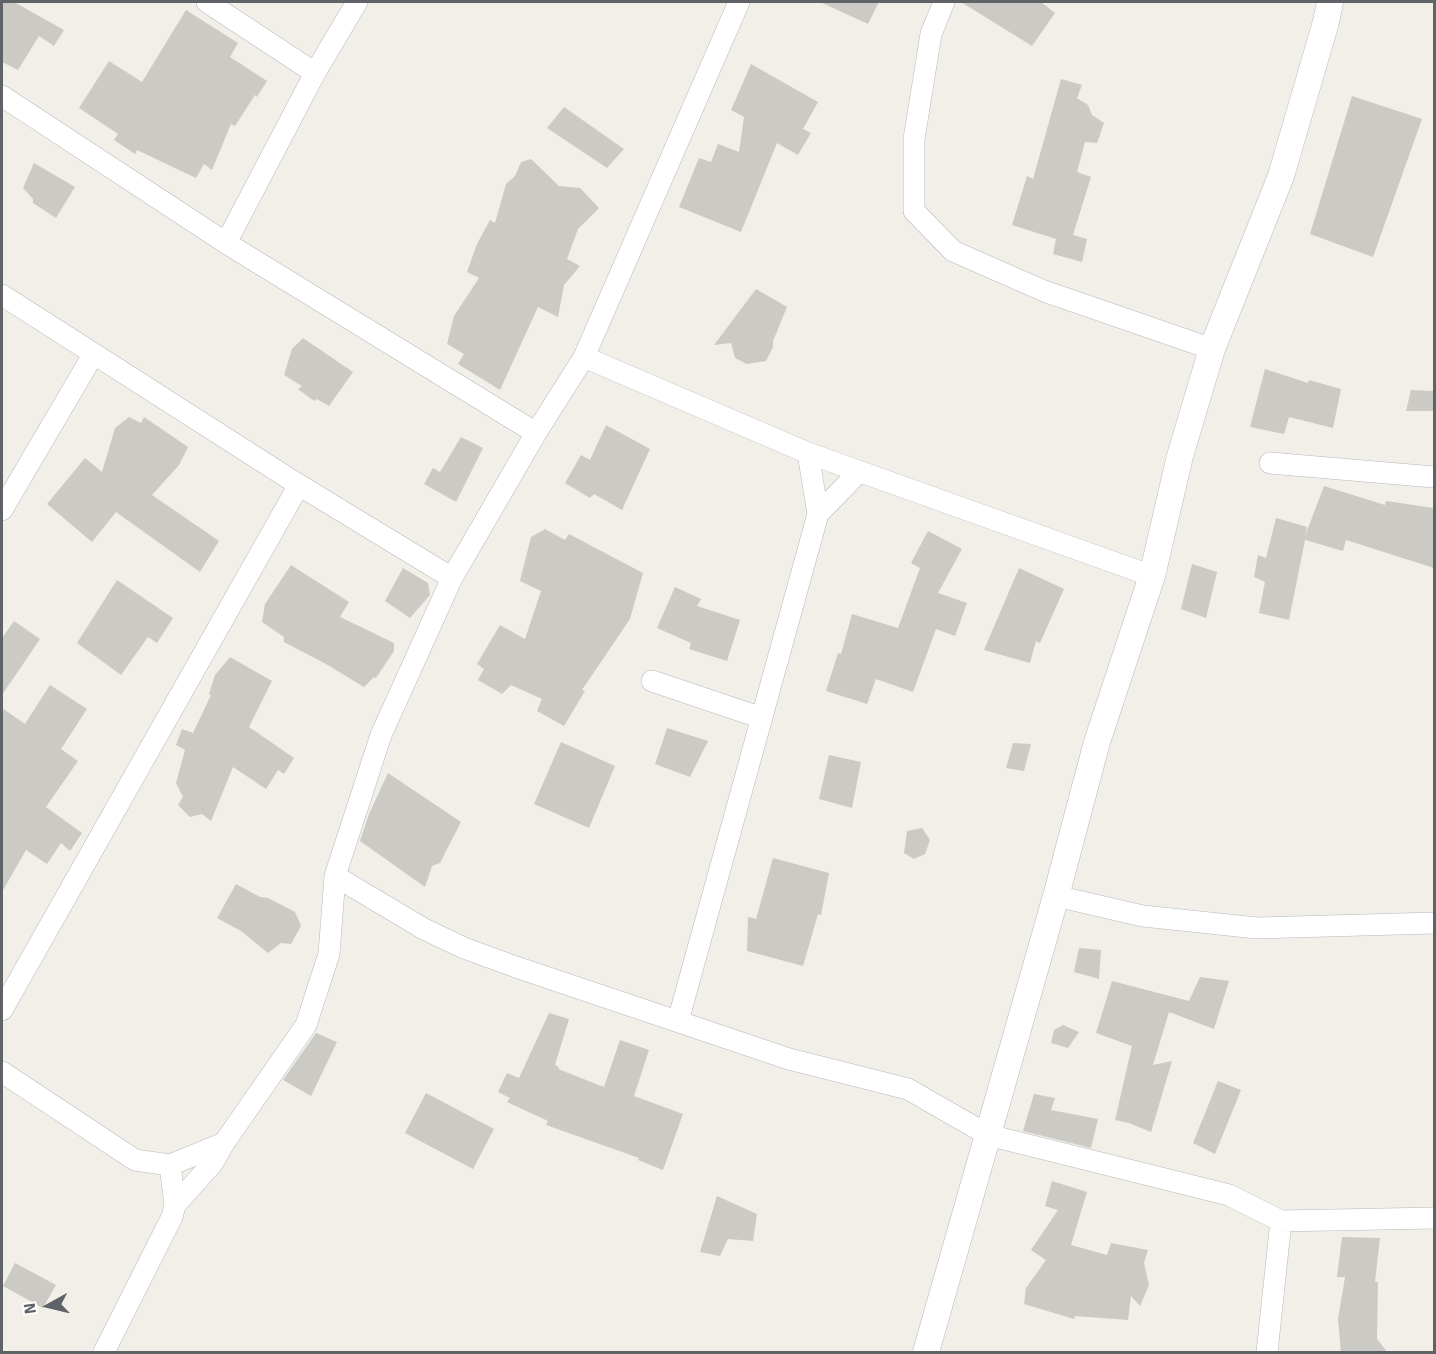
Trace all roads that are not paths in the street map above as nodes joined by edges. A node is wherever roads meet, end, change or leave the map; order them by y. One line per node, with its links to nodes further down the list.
1 (207, 2): 6 (street)
2 (357, 2): 6 (street)
3 (739, 2): 12 (street)
4 (944, 2): 10 (street)
5 (1330, 2): 10 (street)
6 (315, 73): 8 (street)
7 (2, 96): 8 (street)
8 (226, 243): 13 (street)
9 (2, 295): 11 (street)
10 (1212, 349): 21 (street)
11 (93, 355): 18 (street); 19 (street)
12 (584, 357): 13 (street); 14 (street)
13 (536, 433): 22 (street)
14 (808, 453): 16 (street); 20 (street)
15 (1270, 463): 17 (street)
16 (859, 472): 20 (street); 21 (street)
17 (1434, 477)
18 (299, 485): 22 (street); 28 (street)
19 (2, 510)
20 (818, 514): 24 (street)
21 (1152, 576): 26 (street)
22 (452, 578): 25 (street)
23 (652, 681): 24 (street)
24 (762, 718): 29 (street)
25 (335, 876): 29 (street); 32 (street)
26 (1056, 896): 27 (street); 31 (street)
27 (1434, 924)
28 (2, 1010)
29 (678, 1021): 31 (street)
30 (2, 1072): 33 (street)
31 (988, 1135): 36 (street); 38 (street)
32 (224, 1143): 33 (street); 34 (street)
33 (170, 1165): 34 (street)
34 (175, 1206): 37 (street)
35 (1434, 1218): 36 (street)
36 (1281, 1221): 39 (street)
37 (104, 1353)
38 (926, 1353)
39 (1268, 1353)

